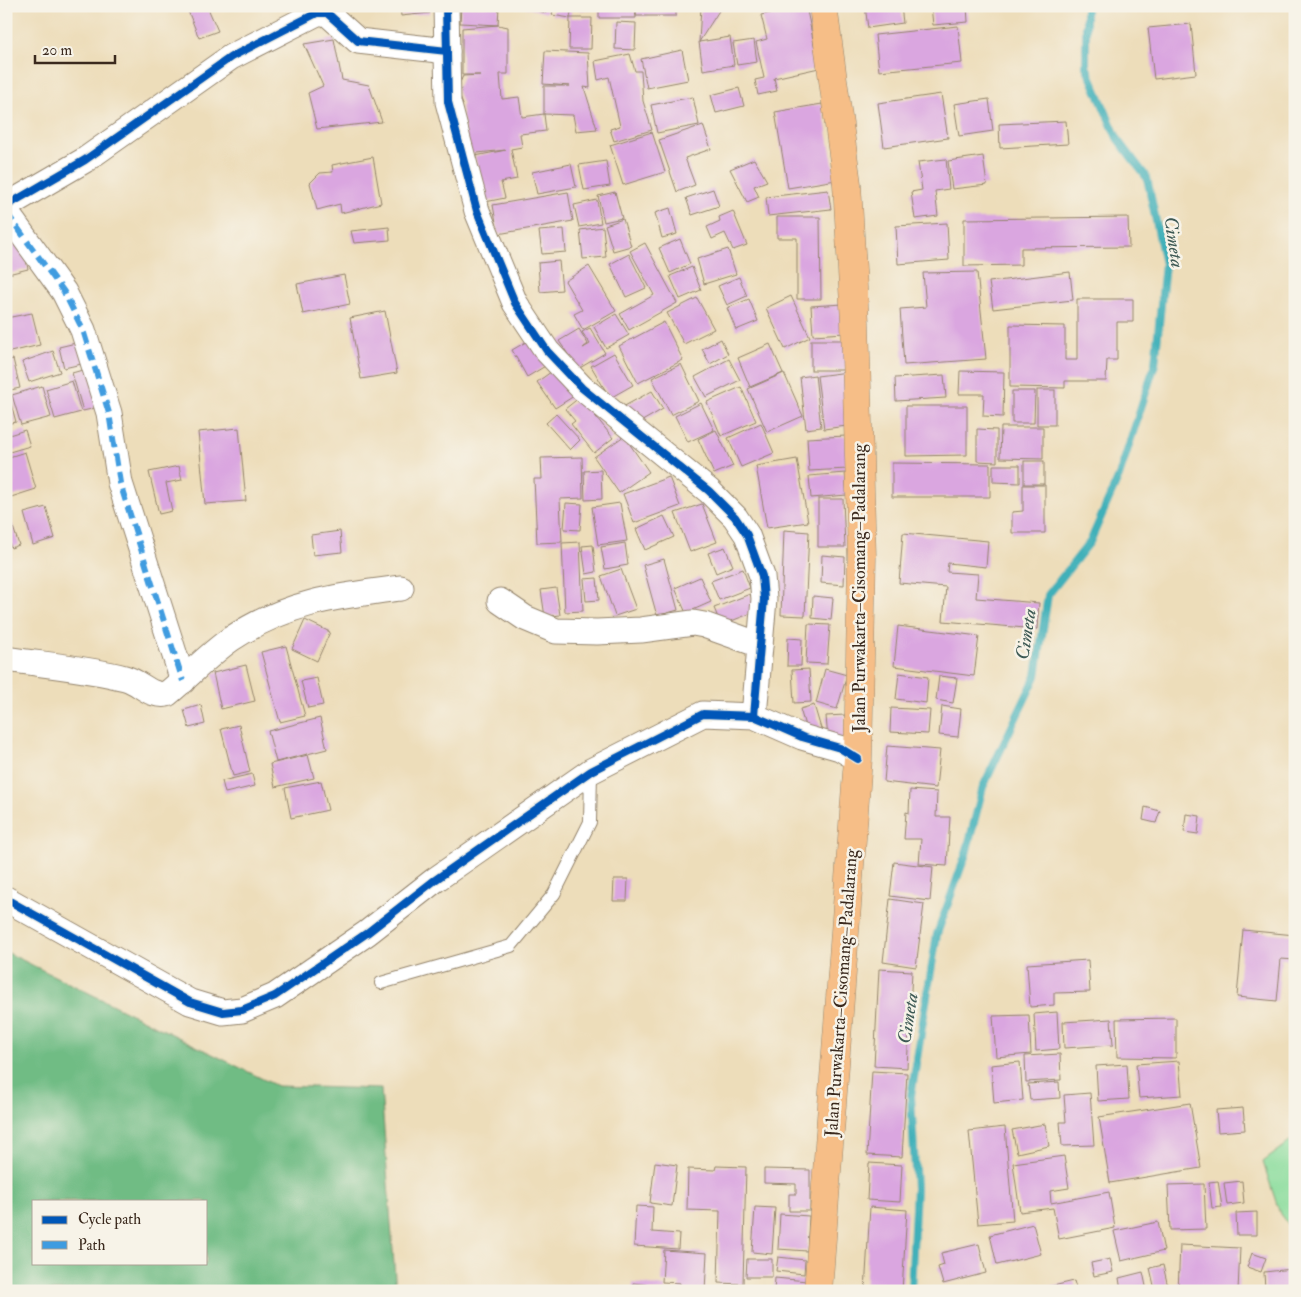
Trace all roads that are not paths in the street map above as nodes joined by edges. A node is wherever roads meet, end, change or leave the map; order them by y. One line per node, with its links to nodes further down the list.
1 (446, 6): 4 (street)
2 (823, 6): 13 (highway, Jalan Purwakarta–Cisomang–Padalarang)
3 (315, 10): 4 (street); 5 (street)
4 (447, 51): 9 (street)
5 (6, 206)
6 (6, 212): 11 (street)
7 (401, 588): 11 (street)
8 (500, 601): 9 (street)
9 (760, 645): 12 (street)
10 (6, 659): 11 (street)
11 (184, 681)
12 (754, 716): 13 (street); 14 (street)
13 (858, 759): 17 (highway, Jalan Purwakarta–Cisomang–Padalarang)
14 (591, 771): 15 (street); 16 (lane)
15 (6, 899)
16 (381, 983)
17 (818, 1291)

